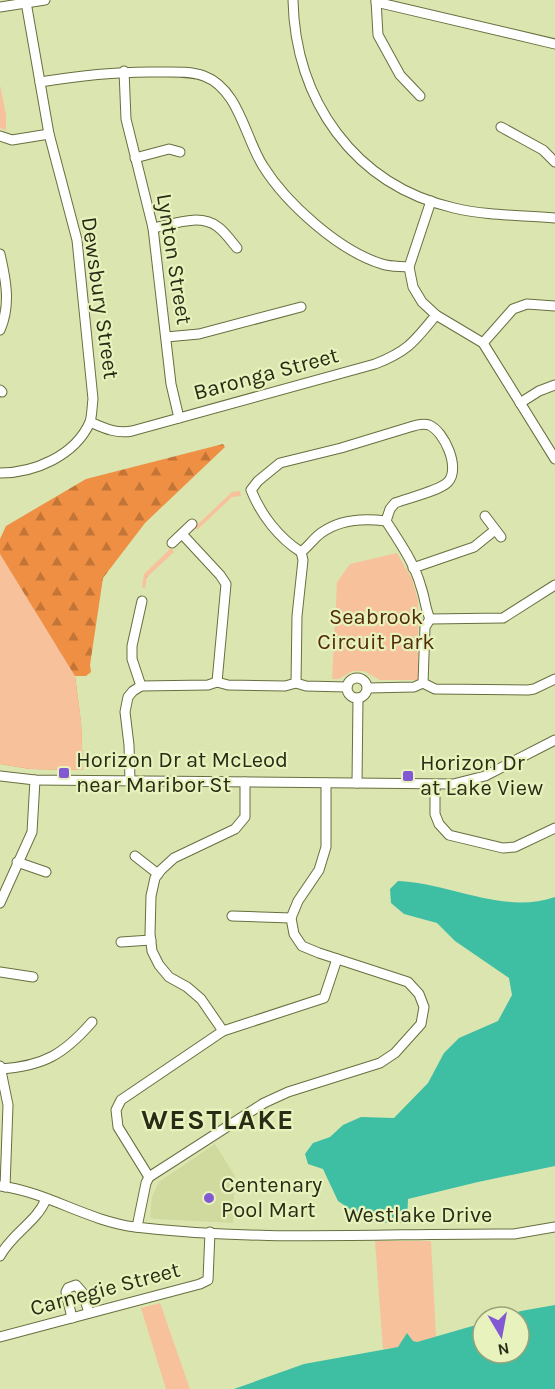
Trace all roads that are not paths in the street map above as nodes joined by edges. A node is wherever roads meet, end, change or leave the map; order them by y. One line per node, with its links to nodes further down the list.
1 (45, 0): 4 (street)
2 (293, 0): 16 (street)
3 (376, 1): 6 (street); 9 (street)
4 (26, 3): 5 (street); 8 (street, Dewsbury Street)
5 (0, 7)
6 (555, 44)
7 (124, 71): 8 (street); 14 (street, Lynton Street); 21 (street)
8 (40, 82): 11 (street, Dewsbury Street)
9 (420, 96)
10 (501, 127): 15 (street)
11 (49, 134): 12 (street); 31 (street, Dewsbury Street)
12 (0, 136)
13 (180, 152): 14 (street)
14 (135, 158): 18 (street, Lynton Street)
15 (555, 162)
16 (431, 201): 17 (street); 21 (street)
17 (555, 218)
18 (153, 228): 19 (street); 26 (street, Lynton Street)
19 (237, 248)
20 (0, 254): 25 (street)
21 (409, 267): 24 (street)
22 (555, 306): 27 (street)
23 (301, 307): 26 (street)
24 (436, 315): 27 (street); 30 (street, Baronga Street)
25 (0, 330)
26 (166, 337): 30 (street, Lynton Street)
27 (483, 343): 29 (street)
28 (555, 385): 29 (street)
29 (520, 403): 32 (street)
30 (179, 418): 31 (street, Baronga Street)
31 (90, 422): 33 (street)
32 (555, 459)
33 (0, 473)
34 (485, 516): 40 (street)
35 (386, 521): 39 (street); 39 (street); 40 (street)
36 (192, 524): 37 (street)
37 (182, 534): 38 (street); 45 (street)
38 (172, 543)
39 (301, 552): 46 (street)
40 (413, 568): 43 (street)
41 (555, 585): 43 (street)
42 (142, 601): 48 (street)
43 (430, 619): 47 (street)
44 (555, 679): 47 (street)
45 (217, 682): 46 (street); 48 (street)
46 (296, 683): 49 (street)
47 (423, 683): 50 (street)
48 (141, 686): 55 (street)
49 (347, 687): 50 (street); 51 (street)
50 (368, 687): 51 (street)
51 (358, 698): 58 (street)
52 (555, 740): 59 (street)
53 (0, 776): 54 (street)
54 (35, 780): 55 (street); 62 (street)
55 (130, 781): 56 (street)
56 (245, 783): 57 (street); 64 (street)
57 (326, 783): 58 (street); 67 (street)
58 (357, 783): 59 (street)
59 (435, 784): 60 (street)
60 (555, 828)
61 (135, 856): 64 (street)
62 (17, 862): 63 (street); 65 (street)
63 (46, 872)
64 (158, 874): 68 (street)
65 (0, 903)
66 (232, 916): 67 (street)
67 (291, 918): 70 (street)
68 (151, 940): 69 (street); 74 (street)
69 (121, 942)
70 (337, 959): 74 (street); 76 (street)
71 (0, 972): 72 (street)
72 (33, 977)
73 (92, 1022): 75 (street)
74 (223, 1031): 76 (street)
75 (0, 1068): 77 (street)
76 (149, 1177): 79 (street)
77 (2, 1187): 78 (street, Westlake Drive)
78 (46, 1199): 79 (street, Westlake Drive); 82 (street)
79 (137, 1227): 81 (street, Westlake Drive)
80 (555, 1227): 81 (street, Westlake Drive)
81 (210, 1232): 83 (street, Carnegie Street)
82 (0, 1256)
83 (89, 1313): 84 (street, Carnegie Street); 84 (street)
84 (72, 1318): 85 (street, Carnegie Street)
85 (0, 1337)

